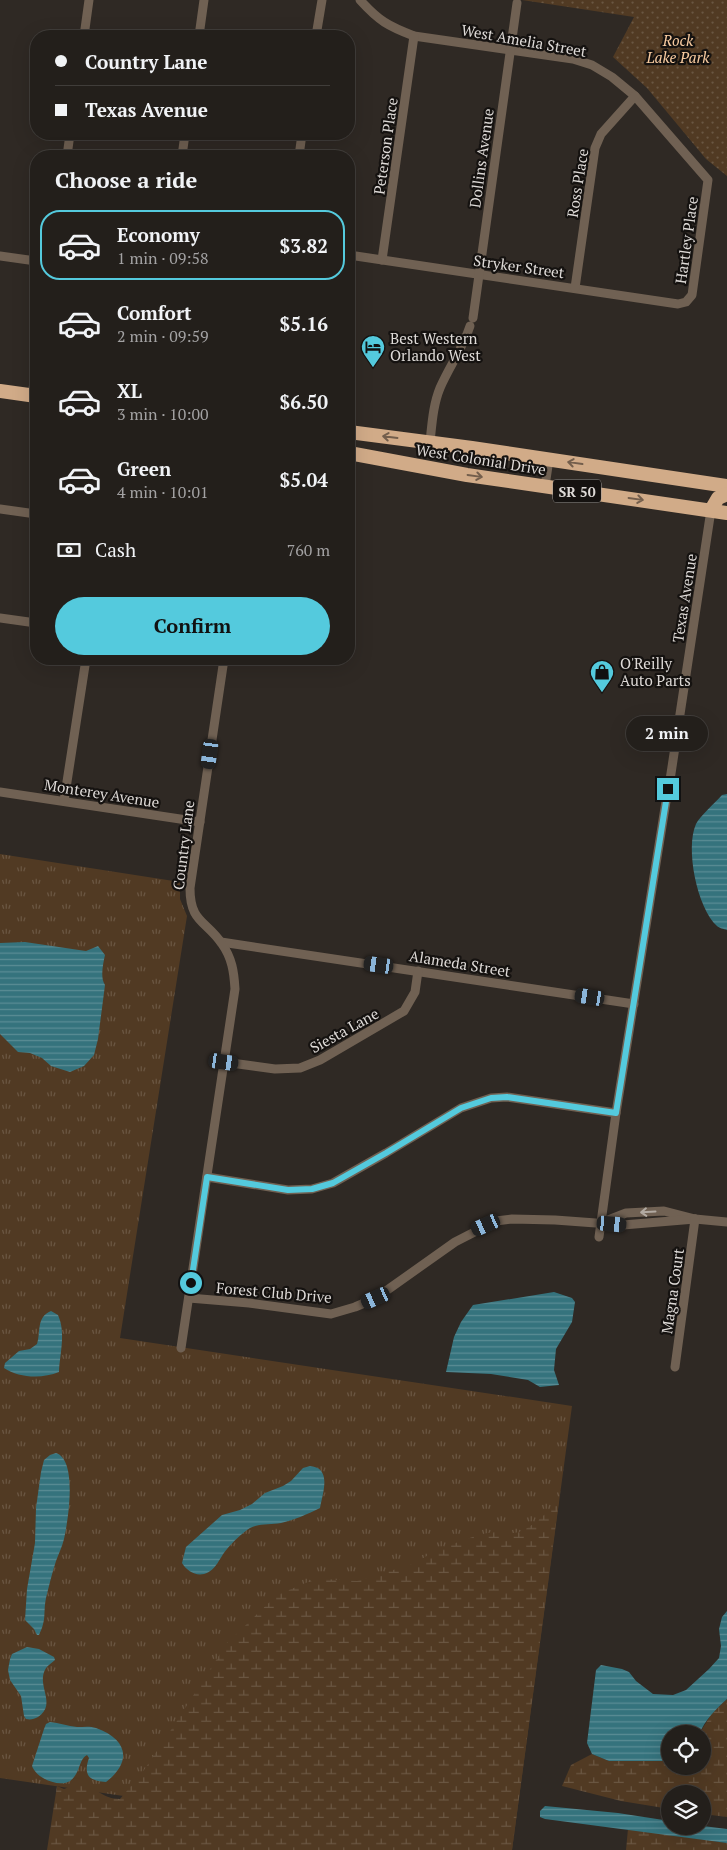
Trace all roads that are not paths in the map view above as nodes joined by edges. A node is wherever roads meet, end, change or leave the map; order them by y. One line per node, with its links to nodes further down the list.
1 (89, 0): 6 (street)
2 (204, 0): 7 (street)
3 (322, 0): 8 (street)
4 (360, 0): 9 (street, West Amelia Street)
5 (517, 3): 10 (street, Dollins Avenue)
6 (85, 30)
7 (200, 30)
8 (317, 30)
9 (414, 36): 10 (street, West Amelia Street); 16 (street, Peterson Place)
10 (511, 49): 11 (street, West Amelia Street); 17 (street, Dollins Avenue)
11 (636, 96): 12 (street, West Amelia Street); 18 (street, Ross Place)
12 (708, 180): 19 (street, Hartley Place)
13 (0, 256): 15 (street)
14 (355, 256): 16 (street, Stryker Street)
15 (30, 260)
16 (382, 260): 17 (street, Stryker Street)
17 (479, 275): 18 (street, Stryker Street); 23 (street, Dollins Avenue)
18 (575, 288): 19 (street, Stryker Street)
19 (686, 302)
20 (0, 391): 21 (highway)
21 (30, 395)
22 (355, 433): 23 (highway, West Colonial Drive / SR 50, one-way to 22)
23 (430, 442): 25 (highway, West Colonial Drive / SR 50)
24 (355, 453): 26 (highway, West Colonial Drive / SR 50, one-way to 26)
25 (549, 459): 26 (street); 27 (highway, West Colonial Drive / SR 50, one-way to 25)
26 (545, 486): 30 (highway, West Colonial Drive / SR 50, one-way to 30)
27 (727, 486)
28 (727, 494): 30 (highway)
29 (0, 509): 31 (street)
30 (711, 510): 32 (highway, West Colonial Drive / SR 50); 42 (street, Texas Avenue)
31 (30, 513)
32 (727, 513)
33 (0, 618): 34 (street)
34 (30, 622)
35 (85, 665): 38 (street)
36 (223, 665): 39 (street, Country Lane)
37 (0, 792): 38 (street, Monterey Avenue)
38 (64, 801): 39 (street, Monterey Avenue)
39 (200, 822): 40 (street, Country Lane)
40 (221, 942): 41 (street, Alameda Street); 43 (street, Country Lane)
41 (418, 971): 42 (street, Alameda Street); 43 (street, Siesta Lane)
42 (634, 1004): 44 (street, Texas Avenue)
43 (224, 1062): 45 (street, Country Lane)
44 (616, 1113): 45 (street); 48 (street, Texas Avenue)
45 (207, 1177): 50 (street, Country Lane)
46 (695, 1219): 47 (street, Forest Club Drive); 48 (street, Forest Club Drive); 52 (street, Magna Court)
47 (727, 1222)
48 (601, 1223): 49 (street, Texas Avenue); 50 (street, Forest Club Drive)
49 (599, 1237)
50 (189, 1298): 51 (street, Country Lane)
51 (181, 1348)
52 (676, 1367)

